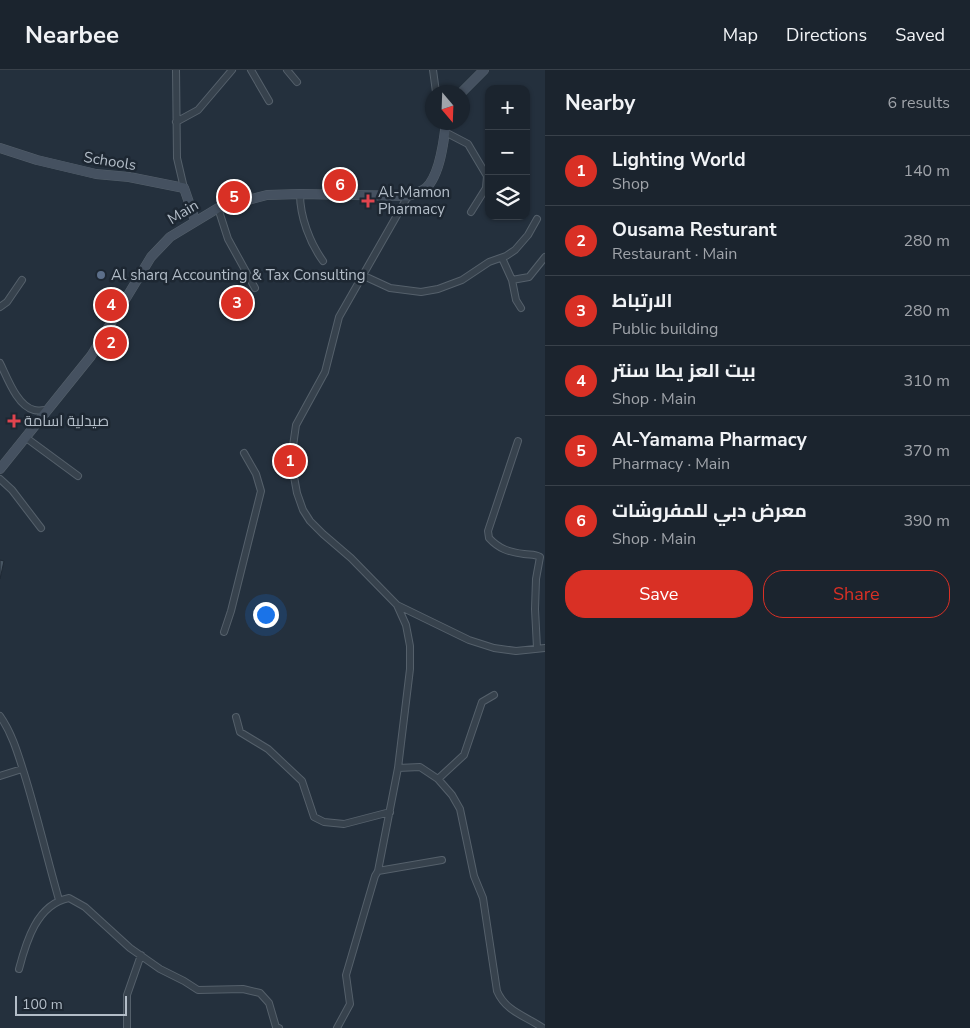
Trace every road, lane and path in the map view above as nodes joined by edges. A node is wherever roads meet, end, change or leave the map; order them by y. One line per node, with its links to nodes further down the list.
1 (176, 70): 11 (street)
2 (232, 70): 11 (street)
3 (251, 70): 10 (street)
4 (288, 70): 7 (street)
5 (433, 70): 8 (street)
6 (484, 70): 9 (main road)
7 (297, 82)
8 (435, 85)
9 (469, 85)
10 (269, 101)
11 (176, 122): 14 (street)
12 (445, 132): 16 (main road); 18 (street)
13 (0, 148): 14 (main road, Schools)
14 (184, 188): 20 (main road)
15 (300, 194): 16 (main road, Main); 17 (main road, Main); 23 (street)
16 (408, 196): 24 (street)
17 (218, 208): 20 (main road, Main); 27 (street)
18 (471, 212)
19 (537, 219): 22 (street)
20 (195, 220): 31 (main road, Main)
21 (545, 257): 26 (street)
22 (502, 258): 24 (street); 26 (street)
23 (324, 262)
24 (364, 276): 39 (street)
25 (22, 280): 28 (street)
26 (512, 280): 29 (street)
27 (255, 288)
28 (0, 307)
29 (522, 308)
30 (0, 364): 31 (street)
31 (46, 410): 32 (main road, Main)
32 (25, 437): 35 (main road, Main); 36 (street)
33 (518, 440): 41 (street)
34 (244, 454): 40 (street)
35 (0, 469)
36 (78, 476)
37 (0, 479): 38 (street)
38 (42, 528)
39 (397, 605): 41 (street); 46 (street)
40 (224, 632)
41 (537, 648): 42 (street)
42 (545, 648)
43 (494, 695): 49 (street)
44 (0, 716): 47 (street)
45 (236, 717): 50 (street)
46 (398, 768): 49 (street); 50 (street)
47 (22, 769): 48 (street); 53 (street)
48 (0, 776)
49 (438, 779): 59 (street)
50 (390, 812): 52 (street)
51 (442, 860): 52 (street)
52 (378, 871): 58 (street)
53 (59, 900): 54 (street); 55 (street)
54 (141, 956): 56 (street); 57 (street)
55 (19, 969)
56 (127, 1028)
57 (280, 1028)
58 (337, 1028)
59 (543, 1028)

